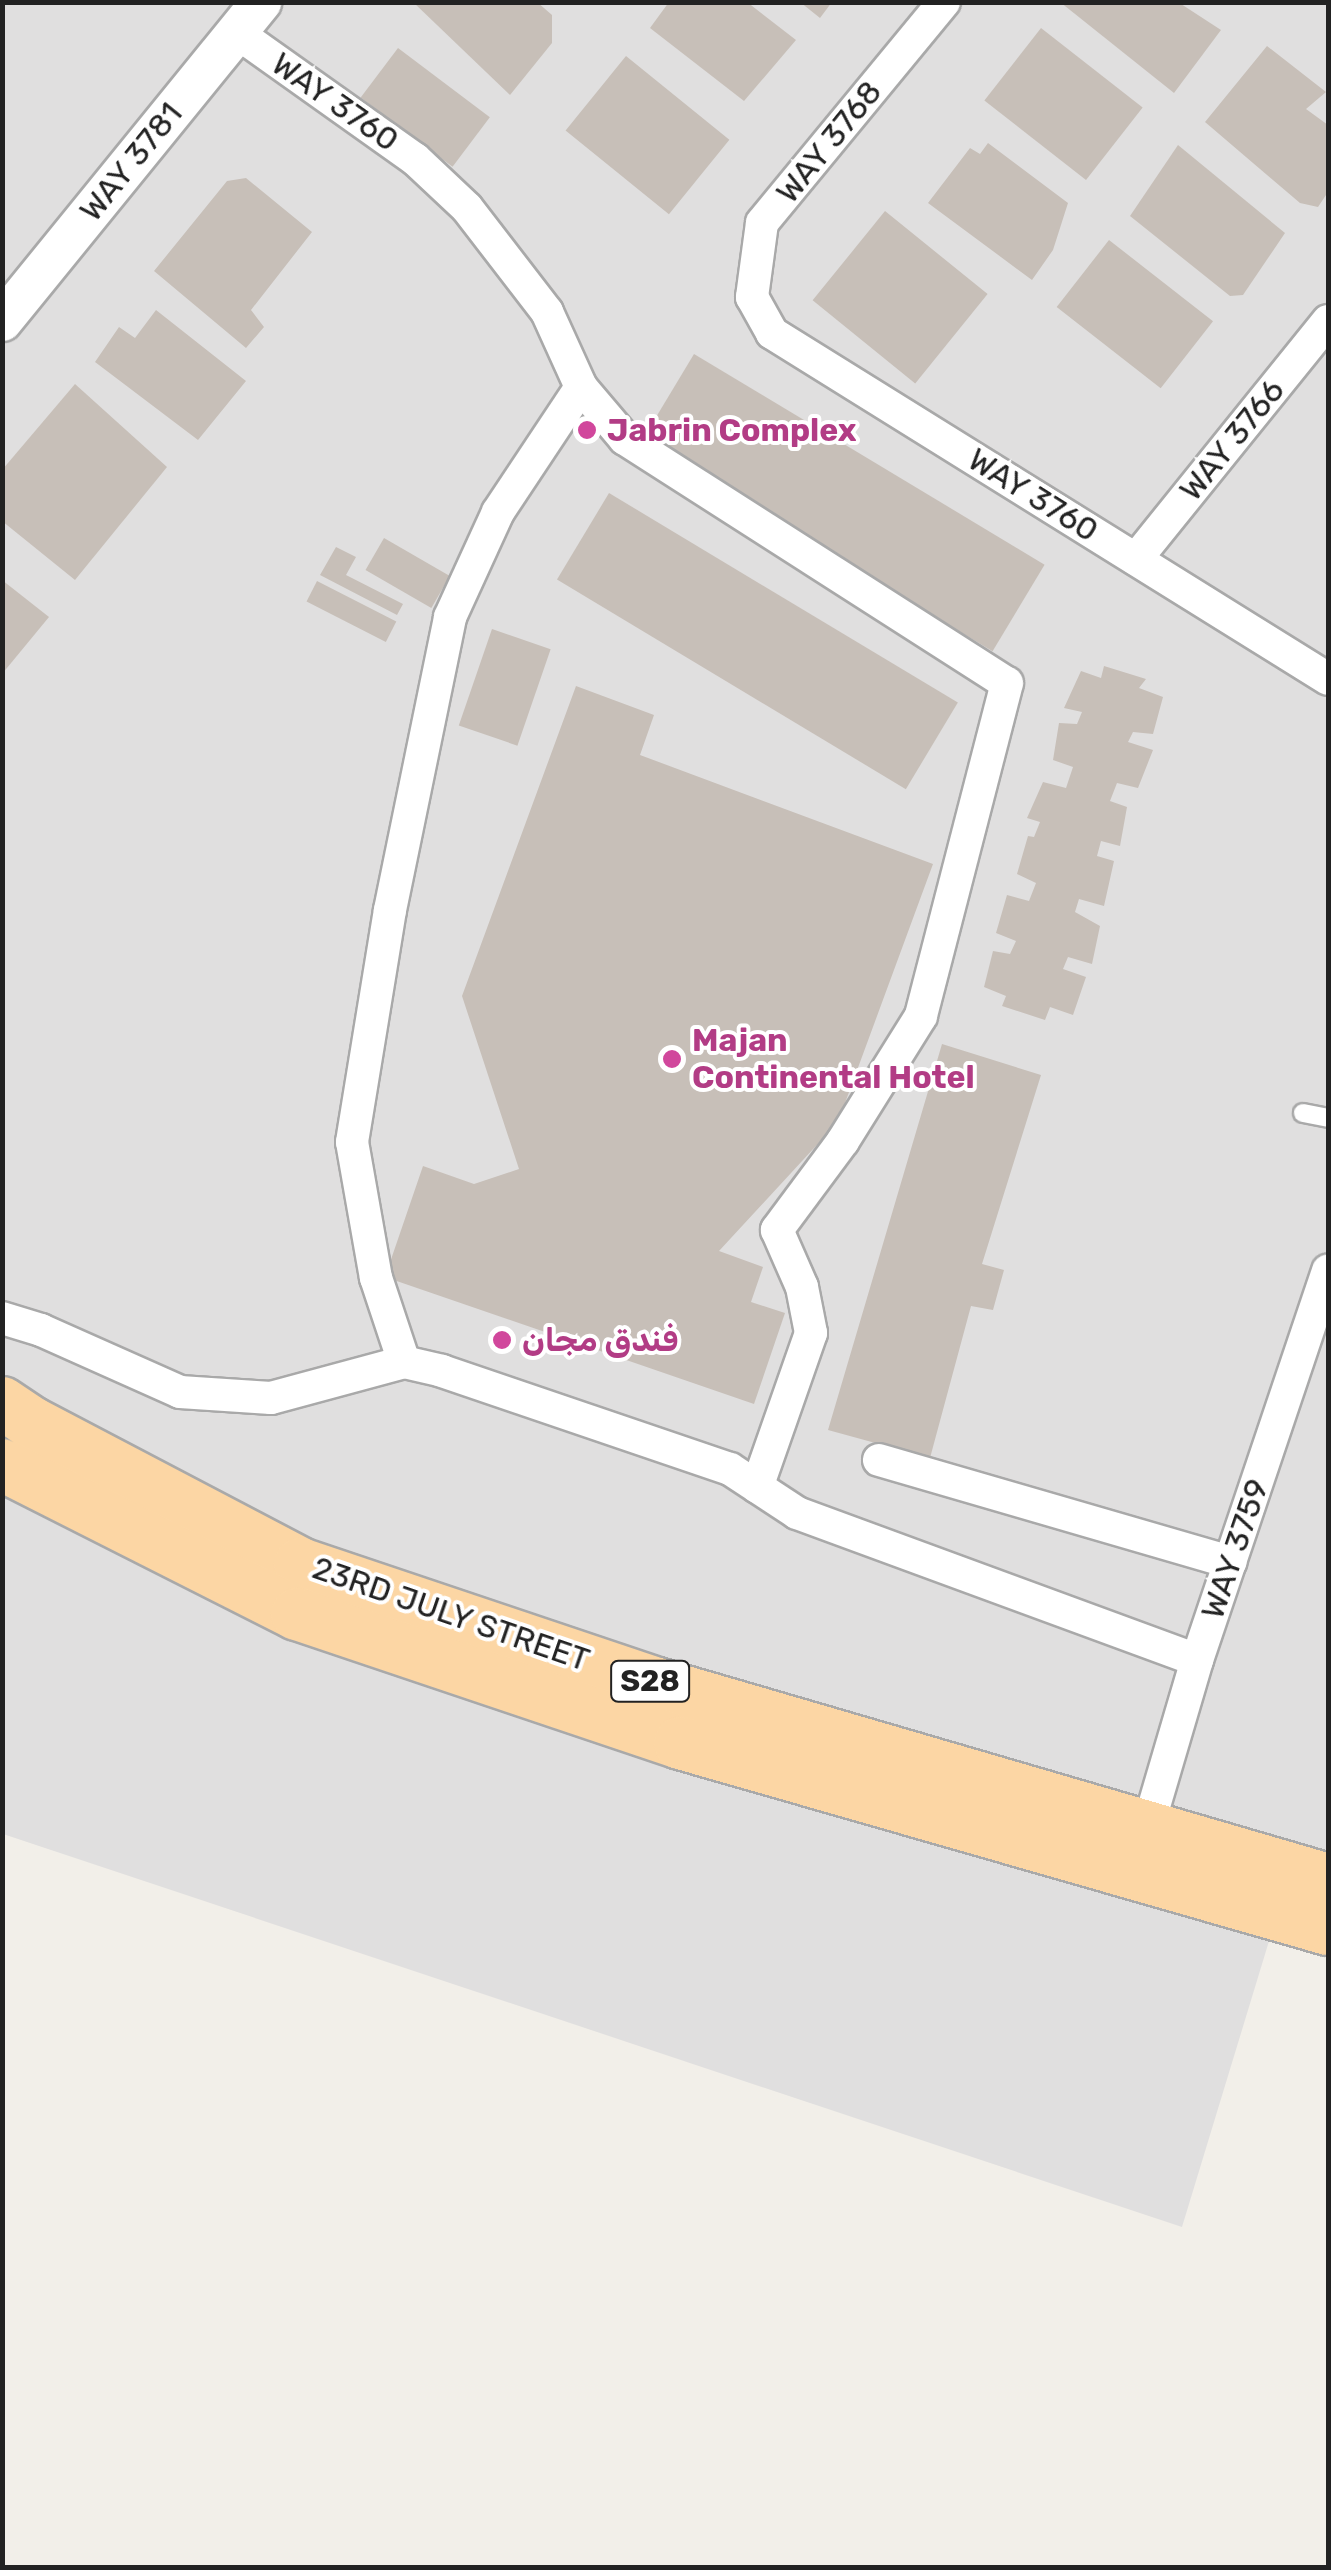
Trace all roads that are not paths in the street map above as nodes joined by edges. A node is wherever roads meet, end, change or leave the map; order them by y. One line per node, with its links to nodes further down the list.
1 (944, 2): 3 (street, WAY 3768)
2 (248, 17): 4 (street, WAY 3781); 6 (street, WAY 3760)
3 (752, 297): 7 (street, WAY 3760)
4 (2, 321)
5 (1328, 321): 7 (street, WAY 3766)
6 (581, 387): 13 (street); 17 (street, WAY 3760)
7 (1136, 559): 8 (street, WAY 3760)
8 (1328, 679)
9 (1303, 1113): 10 (lane)
10 (1328, 1118)
11 (1328, 1270): 18 (street, WAY 3759)
12 (2, 1318): 13 (street)
13 (404, 1362): 17 (street)
14 (2, 1403): 20 (main road, 23RD JULY STREET / S28)
15 (879, 1460): 18 (street)
16 (9, 1472): 22 (main road, 23RD JULY STREET / S28)
17 (757, 1487): 19 (street)
18 (1231, 1562): 19 (street, WAY 3759)
19 (1197, 1660): 20 (street, WAY 3759)
20 (1147, 1830): 21 (main road, 23RD JULY STREET / S28)
21 (1328, 1880)
22 (1328, 1929)

